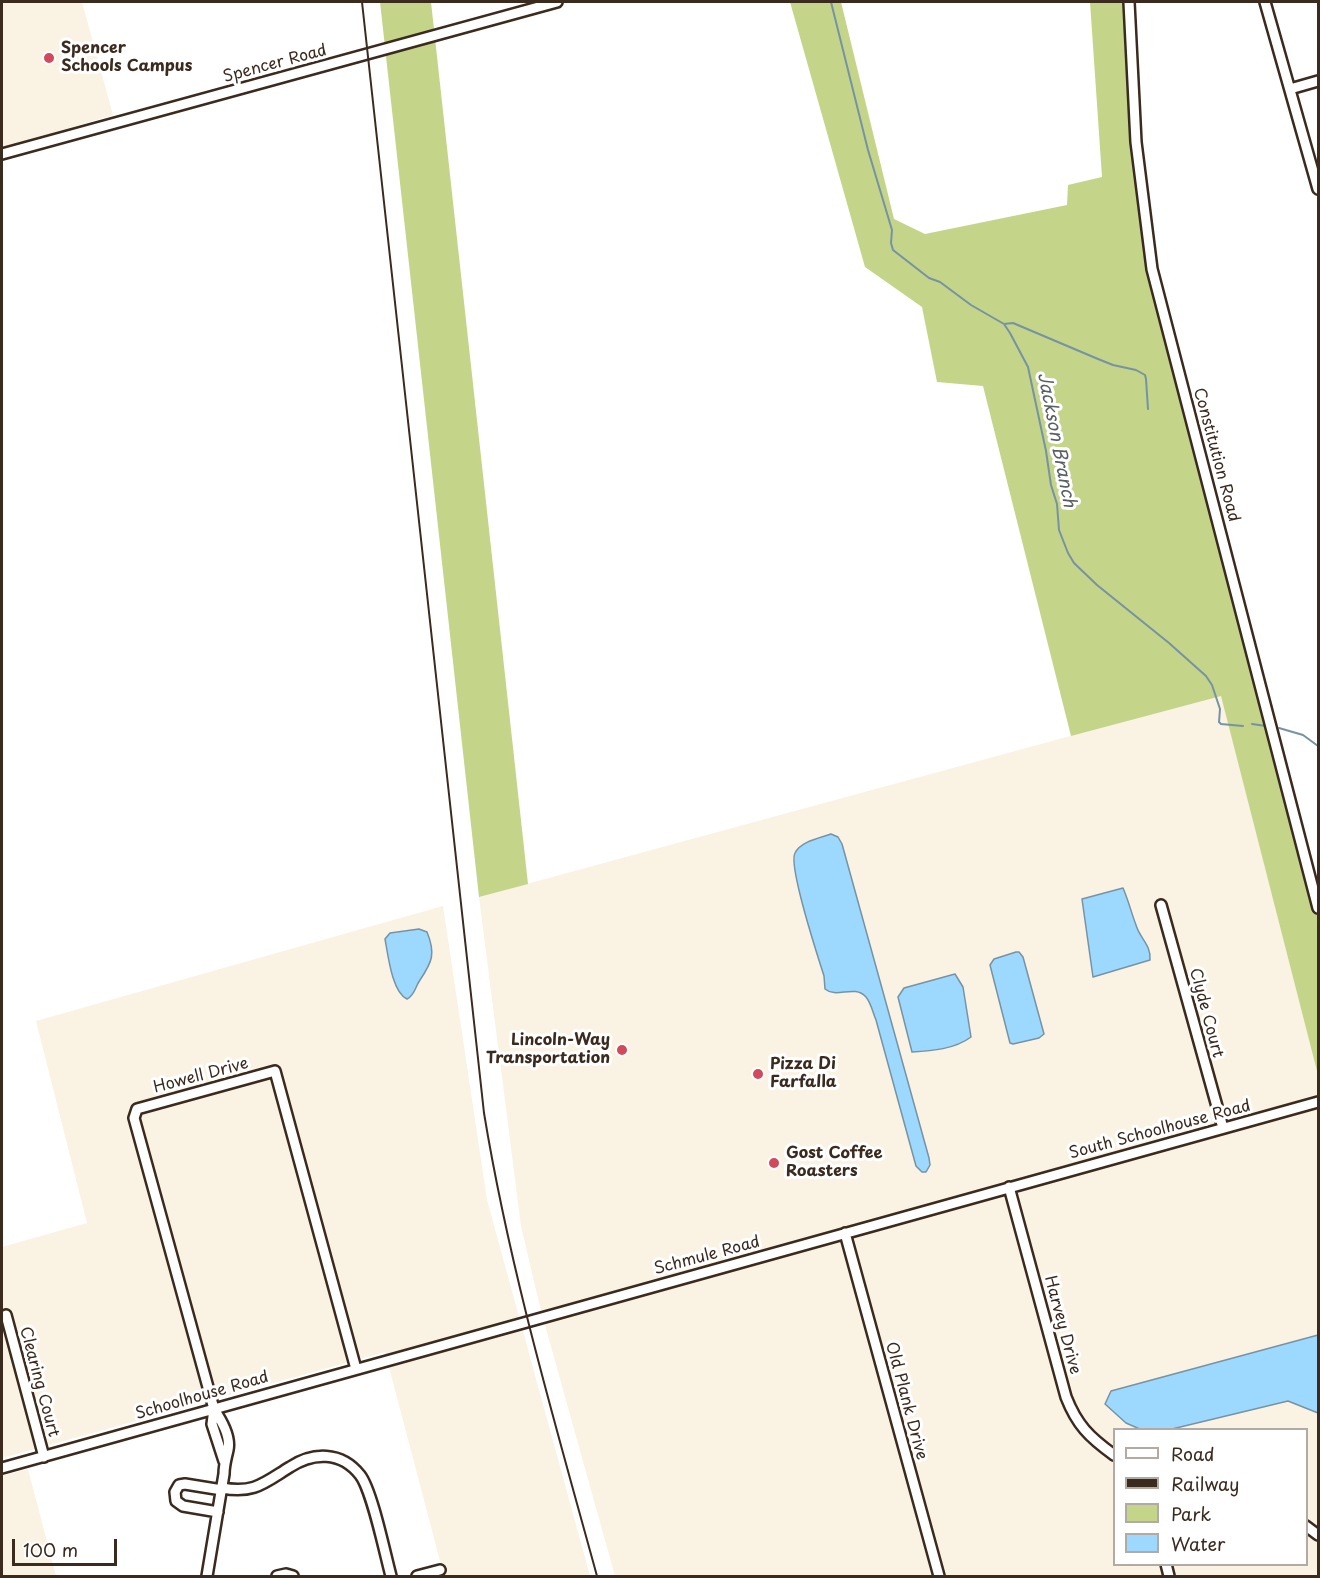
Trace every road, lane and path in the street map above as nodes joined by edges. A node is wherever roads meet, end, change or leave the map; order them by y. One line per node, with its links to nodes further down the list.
1 (557, 2): 6 (street, Spencer Road)
2 (1129, 2): 9 (street, Constitution Road)
3 (1265, 2): 5 (street)
4 (1318, 81): 5 (street)
5 (1290, 89): 7 (street)
6 (2, 154)
7 (1318, 189)
8 (1161, 905): 11 (street, Clyde Court)
9 (1318, 908)
10 (1318, 1102): 11 (street, South Schoolhouse Road)
11 (1222, 1128): 12 (street, South Schoolhouse Road)
12 (1009, 1187): 13 (street, Schmule Road); 18 (street, Harvey Drive)
13 (845, 1233): 15 (street, Schmule Road); 29 (street, Old Plank Drive)
14 (6, 1315): 19 (street, Clearing Court)
15 (411, 1353): 16 (street, Schoolhouse Road)
16 (357, 1369): 17 (street, Schoolhouse Road); 17 (street, Howell Drive)
17 (214, 1409): 19 (street, Schoolhouse Road); 21 (street)
18 (1113, 1454)
19 (44, 1457): 20 (street, Schoolhouse Road)
20 (2, 1468)
21 (222, 1489): 22 (street); 22 (street); 27 (street)
22 (218, 1512): 24 (street)
23 (440, 1570): 28 (street)
24 (207, 1576)
25 (277, 1576): 26 (street)
26 (293, 1576)
27 (390, 1576)
28 (417, 1576)
29 (939, 1576)

